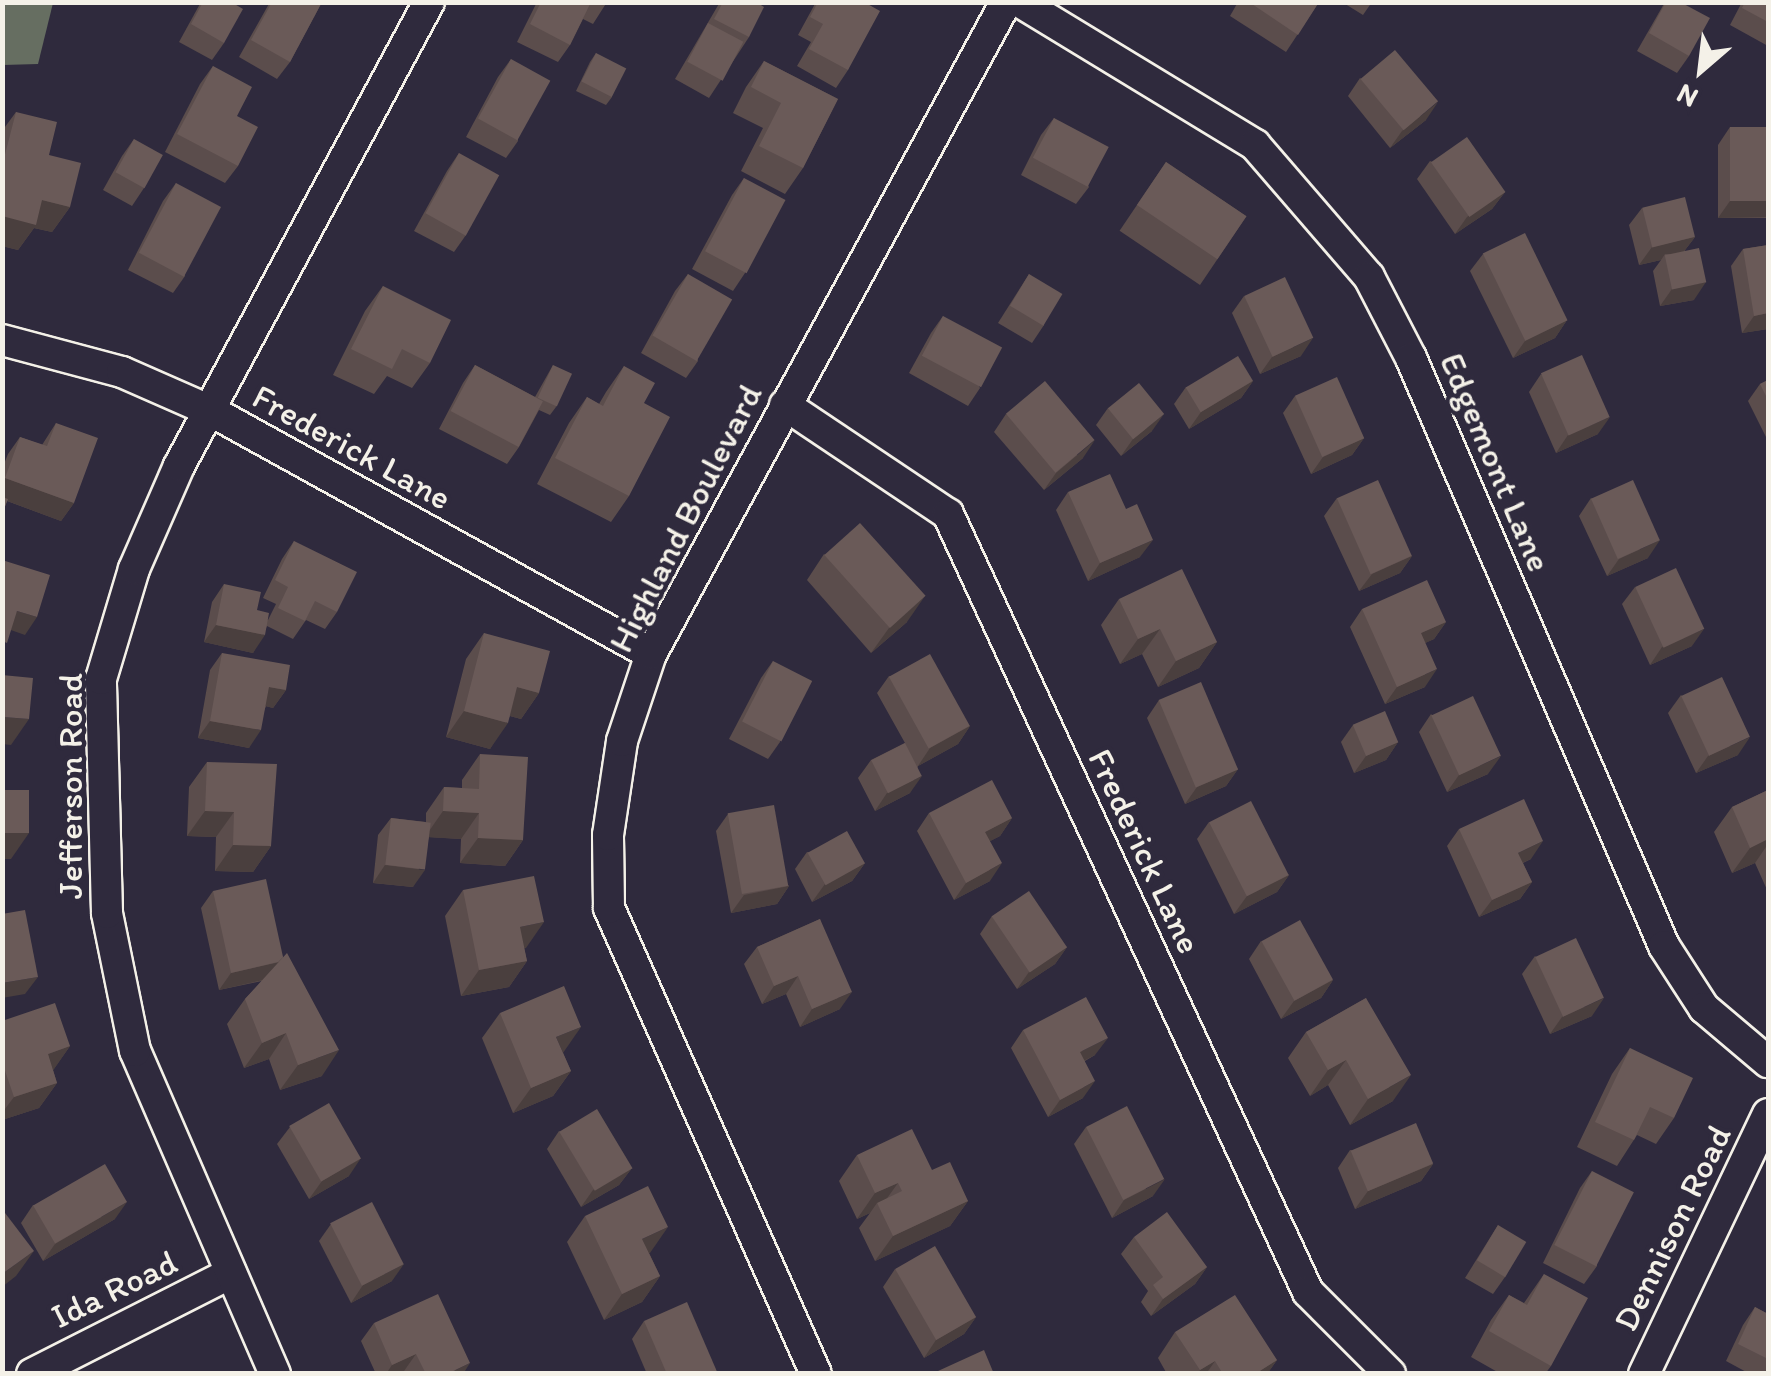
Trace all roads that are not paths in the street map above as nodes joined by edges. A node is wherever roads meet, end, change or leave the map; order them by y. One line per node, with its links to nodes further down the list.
1 (429, 2): 6 (street, Jefferson Road)
2 (1006, 2): 5 (street, Highland Boulevard)
3 (1020, 2): 8 (street, Edgemont Lane)
4 (2, 340): 6 (street, Frederick Lane)
5 (784, 405): 7 (street, Highland Boulevard); 14 (street, Frederick Lane)
6 (211, 410): 7 (street, Frederick Lane); 10 (street, Jefferson Road)
7 (651, 654): 13 (street, Highland Boulevard)
8 (1768, 1062)
9 (1768, 1114): 15 (street, Dennison Road)
10 (231, 1274): 11 (street, Ida Road); 12 (street, Jefferson Road)
11 (32, 1374)
12 (275, 1374)
13 (816, 1374)
14 (1390, 1374)
15 (1644, 1374)

